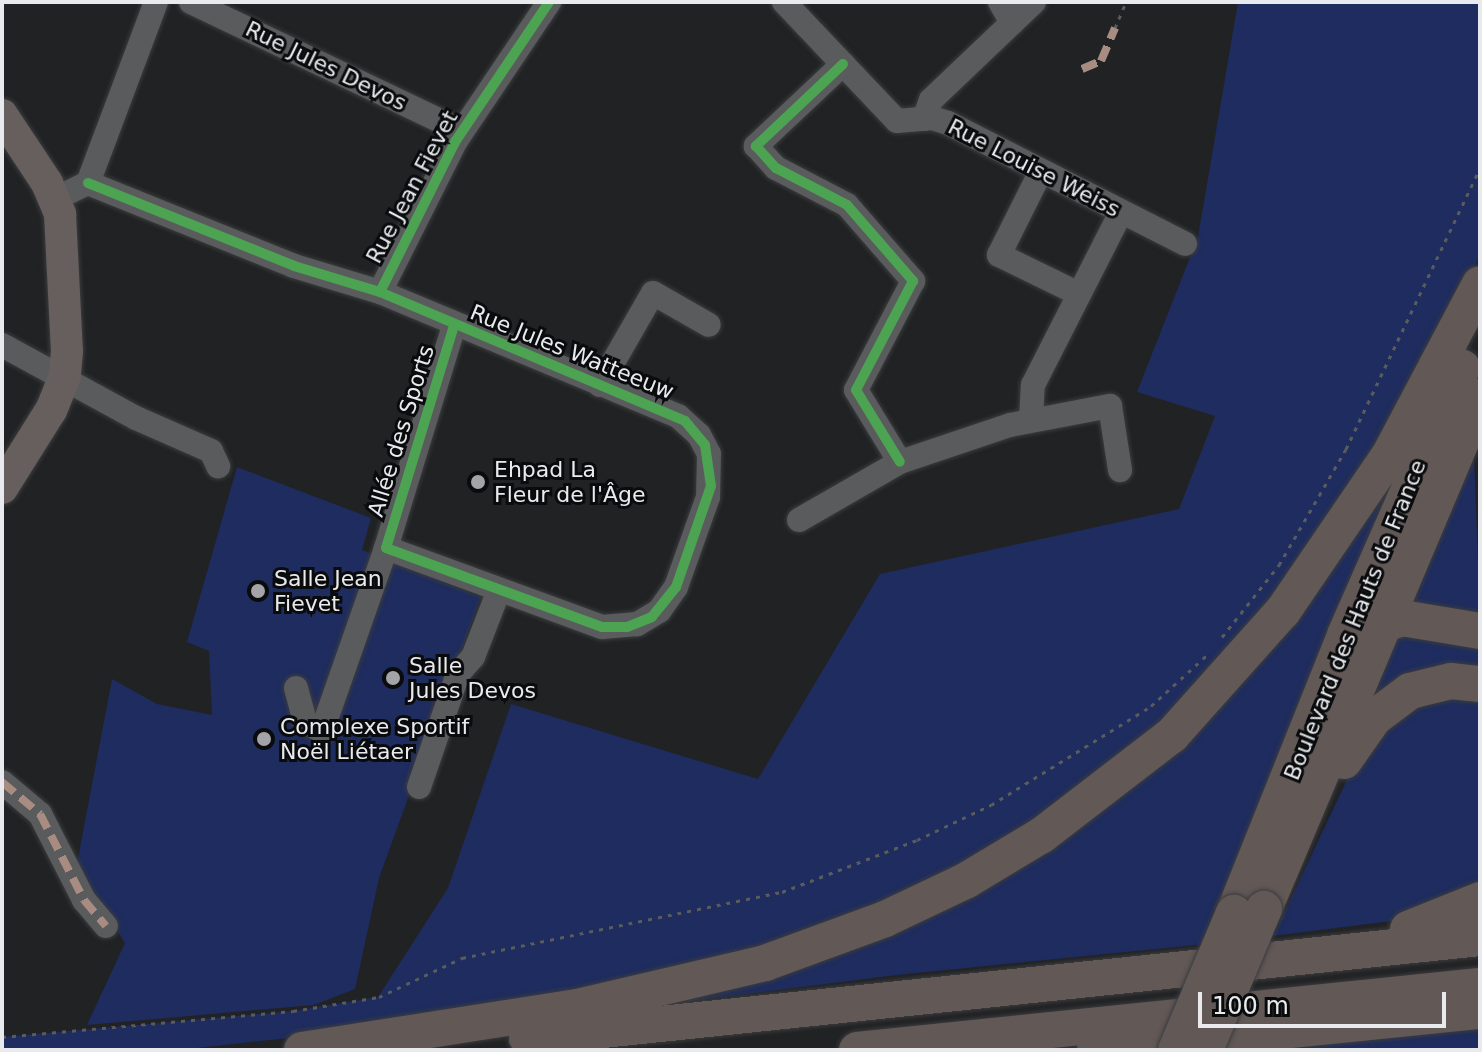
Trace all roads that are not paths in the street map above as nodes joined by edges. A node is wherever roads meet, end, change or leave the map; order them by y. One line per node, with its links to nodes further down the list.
1 (156, 2): 13 (street)
2 (191, 2): 11 (street, Rue Jules Devos)
3 (549, 2): 11 (street, Rue Jean Fievet)
4 (1000, 2): 7 (street)
5 (1034, 2): 7 (street)
6 (787, 3): 8 (street, Rue Louise Weiss)
7 (1012, 23): 10 (street)
8 (843, 64): 10 (street, Rue Louise Weiss); 28 (street)
9 (2, 115): 14 (main road)
10 (924, 119): 12 (street, Rue Louise Weiss)
11 (461, 131): 18 (street, Rue Jean Fievet)
12 (1041, 171): 15 (street, Rue Louise Weiss); 19 (street)
13 (88, 183): 14 (street); 18 (street, Rue Jean Fievet)
14 (55, 199): 24 (main road)
15 (1121, 212): 16 (street, Rue Louise Weiss); 19 (street)
16 (1185, 244)
17 (1480, 284): 51 (highway)
18 (380, 292): 21 (street, Rue Jules Watteeuw)
19 (1079, 294): 27 (street)
20 (709, 325): 25 (street)
21 (454, 326): 25 (street, Rue Jules Watteeuw); 33 (street, Allée des Sports)
22 (1480, 328): 39 (highway, Boulevard des Hauts de France)
23 (2, 345): 24 (street)
24 (65, 376): 29 (street); 31 (main road)
25 (600, 385): 34 (street, Rue Jules Watteeuw)
26 (1480, 397): 35 (highway, Boulevard des Hauts de France)
27 (1031, 420): 28 (street); 30 (street)
28 (900, 462): 32 (street)
29 (218, 466)
30 (1120, 470)
31 (2, 488)
32 (799, 520)
33 (386, 548): 34 (street, Rue Jules Watteeuw); 38 (street, Allée des Sports)
34 (499, 590): 41 (street)
35 (1387, 619): 36 (highway); 39 (highway); 43 (highway, Boulevard des Hauts de France)
36 (1480, 631)
37 (1480, 684): 43 (highway)
38 (296, 688)
39 (1325, 693): 43 (highway, Boulevard des Hauts de France)
40 (2, 782): 44 (street)
41 (419, 787)
42 (1480, 900): 46 (highway)
43 (1249, 911): 55 (highway, bridge); 56 (highway, bridge)
44 (106, 926)
45 (1480, 938): 46 (highway)
46 (1290, 956): 52 (highway)
47 (1480, 986): 53 (highway)
48 (1480, 1011): 50 (highway)
49 (1480, 1019): 50 (highway)
50 (1373, 1021): 54 (highway)
51 (302, 1050)
52 (413, 1050)
53 (857, 1050)
54 (1098, 1050)
55 (1176, 1050)
56 (1205, 1050)

